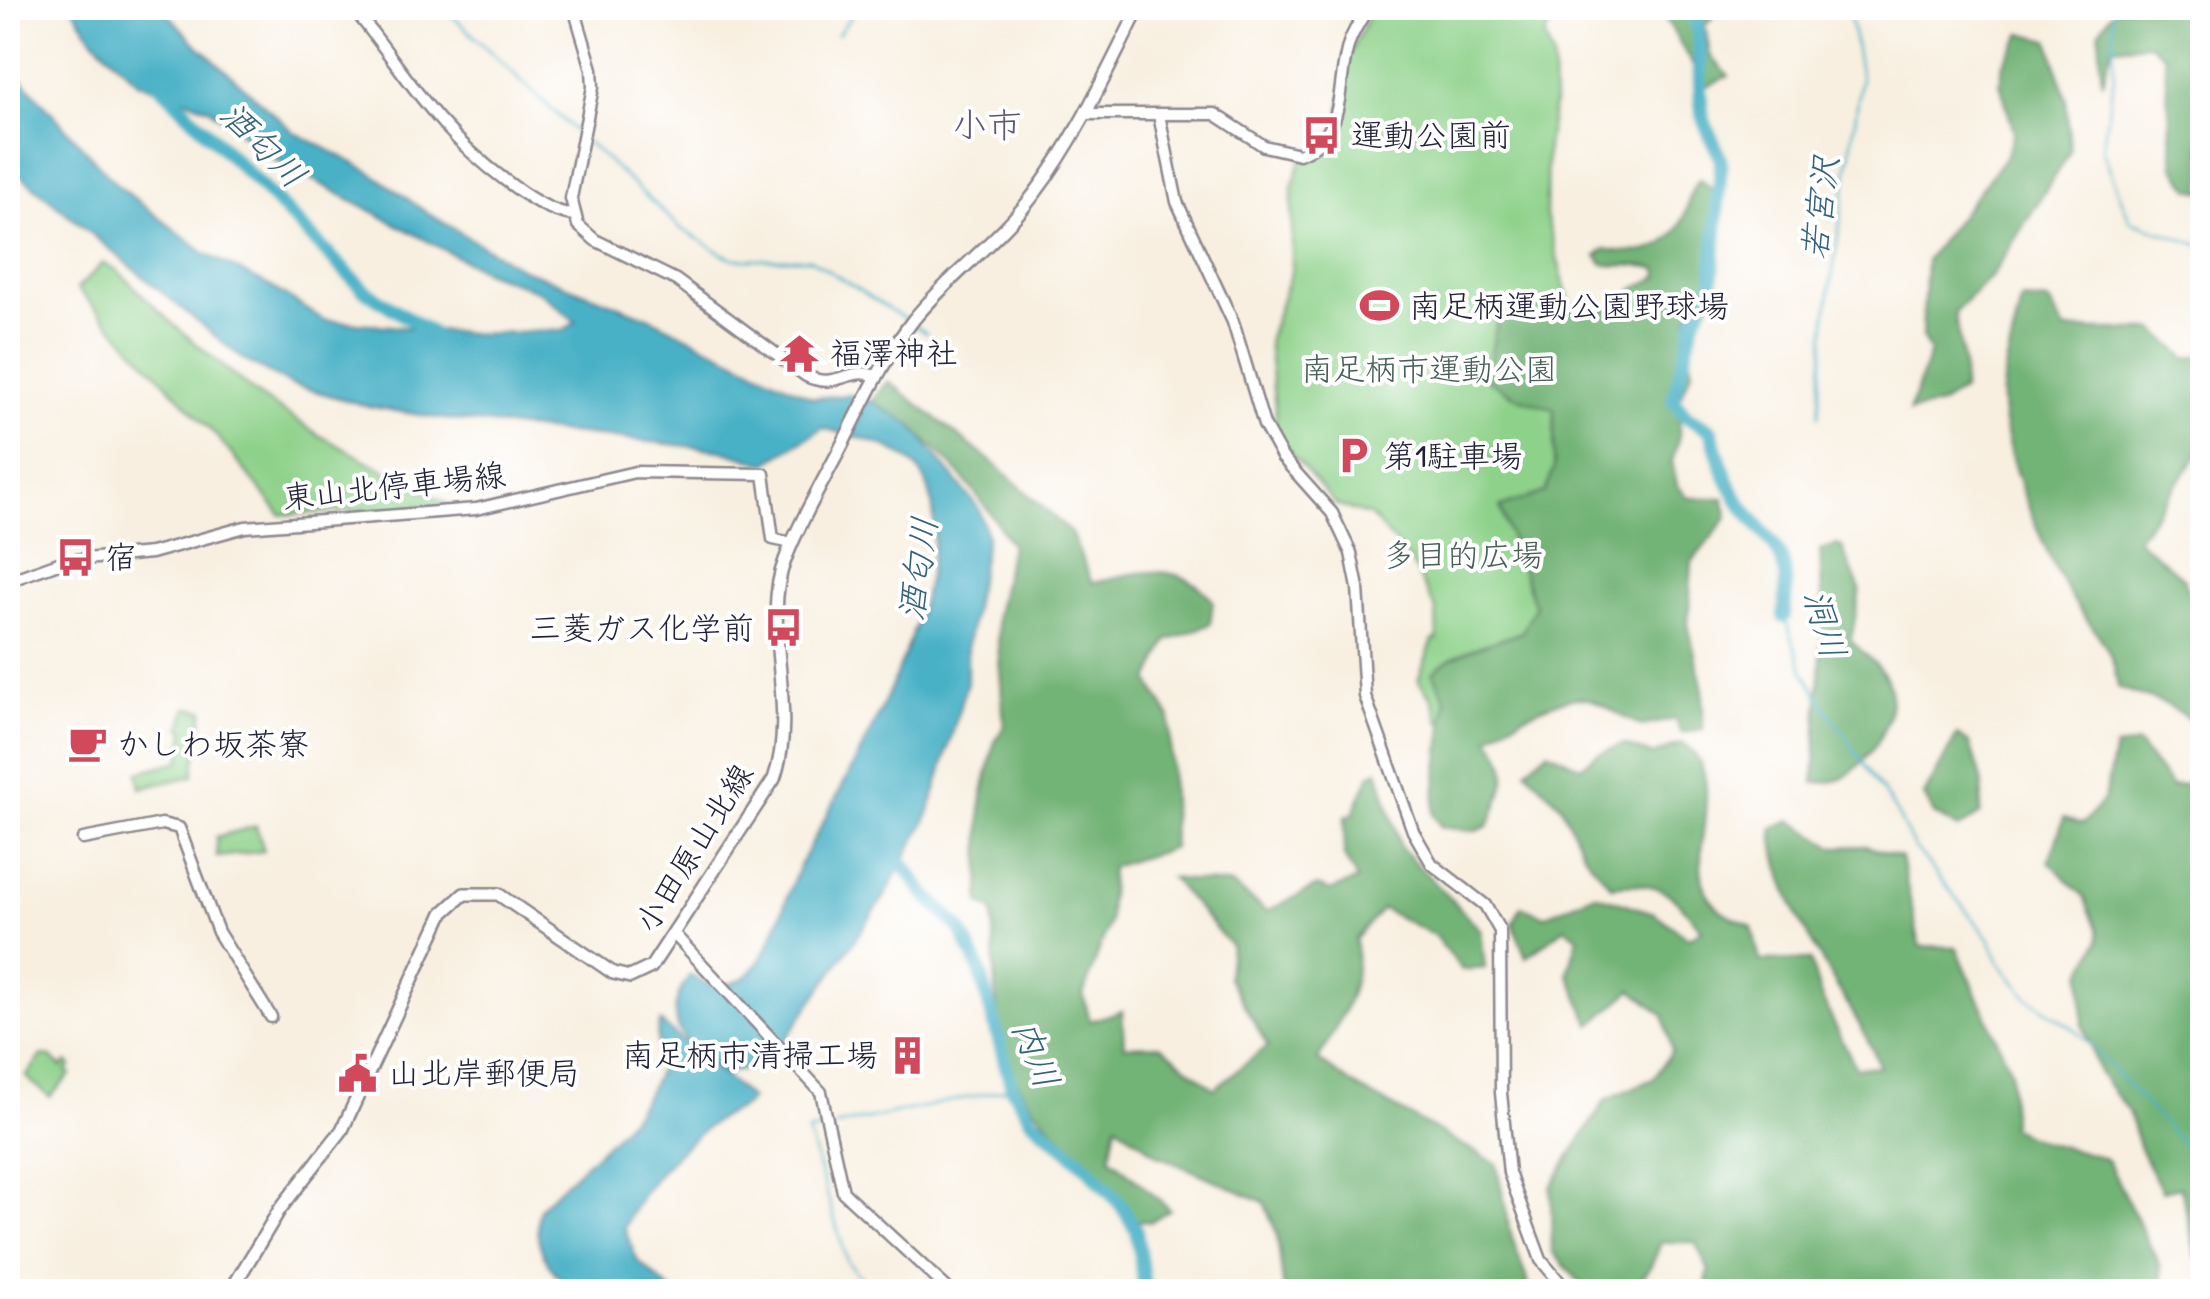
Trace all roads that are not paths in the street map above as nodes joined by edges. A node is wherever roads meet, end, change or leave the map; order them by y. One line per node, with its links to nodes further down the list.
1 (353, 8): 7 (street)
2 (574, 8): 7 (street)
3 (1140, 8): 5 (main road, 小田原山北線)
4 (1368, 8): 6 (street)
5 (1086, 114): 6 (street); 8 (main road, 小田原山北線)
6 (1159, 116): 16 (street)
7 (573, 215): 8 (street)
8 (877, 377): 9 (main road, 小田原山北線)
9 (792, 543): 10 (street, 東山北停車場線); 12 (main road, 小田原山北線)
10 (8, 581)
11 (83, 840): 13 (street)
12 (673, 933): 14 (main road, 小田原山北線); 15 (street)
13 (272, 1018)
14 (230, 1292)
15 (951, 1292)
16 (1568, 1292)

